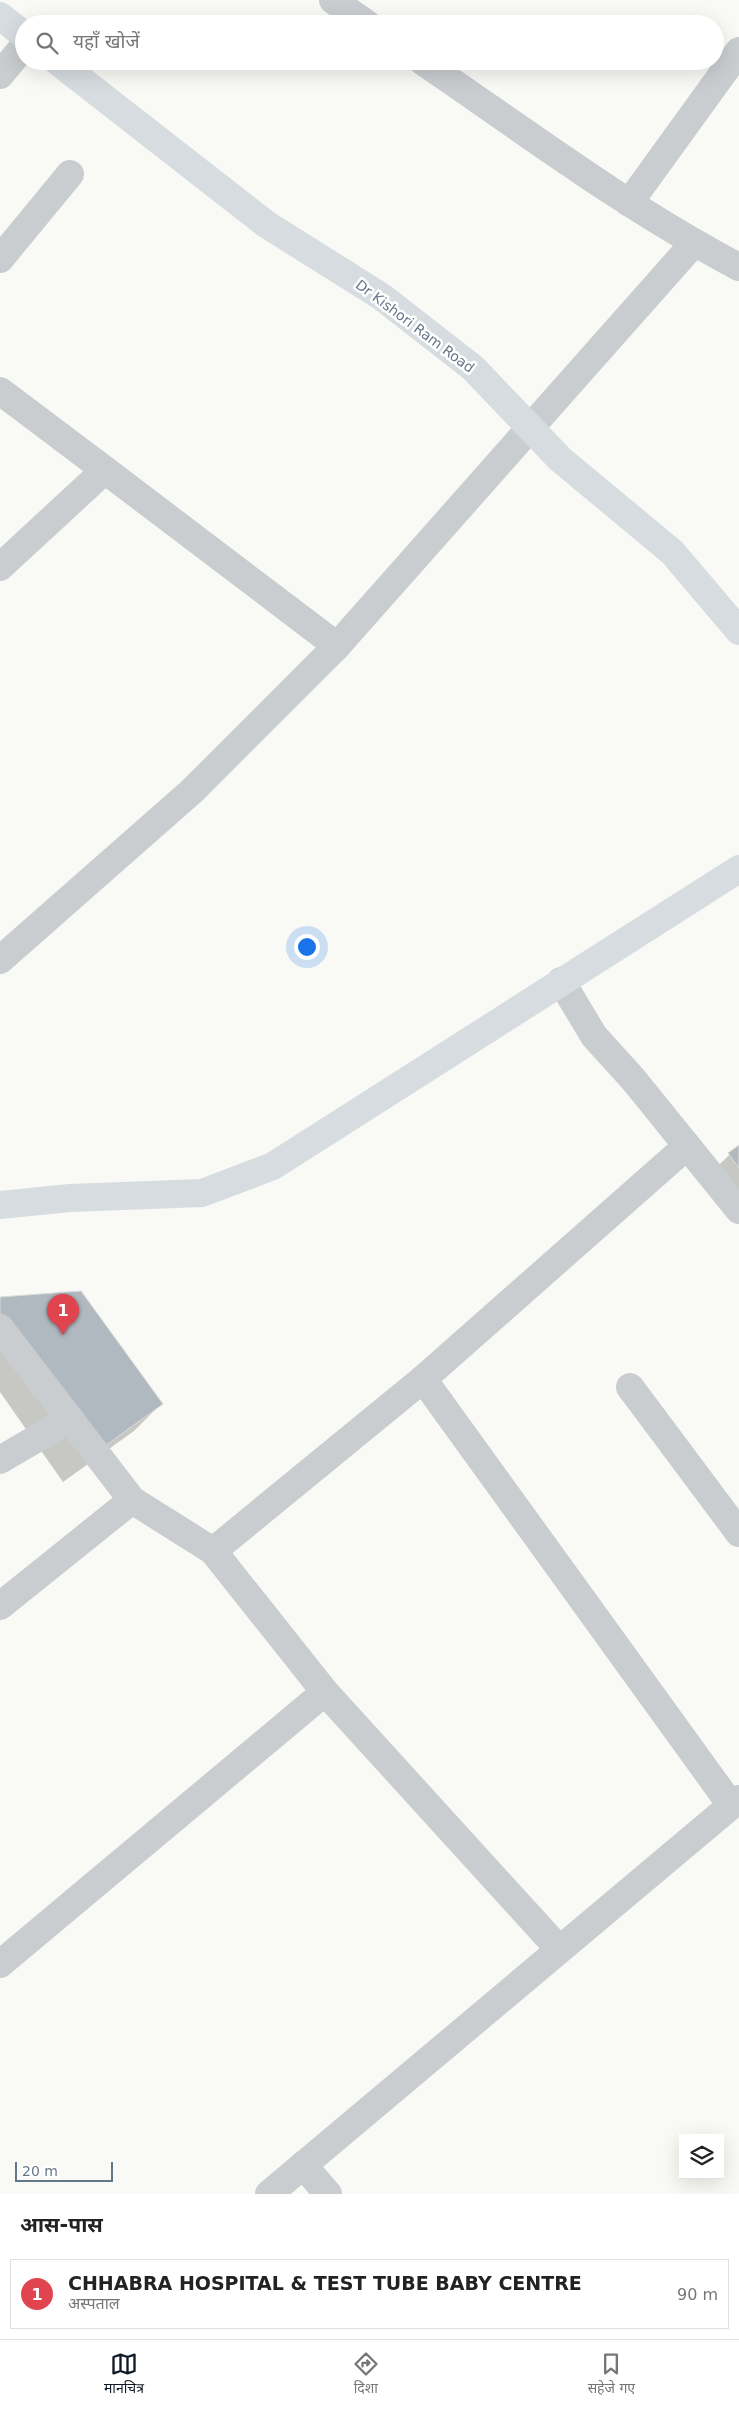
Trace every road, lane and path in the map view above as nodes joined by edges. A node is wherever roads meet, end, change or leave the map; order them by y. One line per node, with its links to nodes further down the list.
1 (333, 0): 2 (street)
2 (355, 15)
3 (0, 16): 4 (street)
4 (15, 28)
5 (739, 51): 11 (street)
6 (15, 56): 9 (street)
7 (69, 70): 16 (street, Dr Kishori Ram Road)
8 (435, 70): 11 (street)
9 (0, 74)
10 (70, 174): 13 (street)
11 (629, 203): 12 (street)
12 (694, 243): 14 (street); 16 (street)
13 (0, 259)
14 (739, 267)
15 (0, 392): 17 (street)
16 (530, 428): 19 (street, Dr Kishori Ram Road); 20 (street)
17 (106, 470): 18 (street); 20 (street)
18 (0, 567)
19 (739, 631)
20 (337, 646): 22 (street)
21 (739, 869): 23 (street)
22 (2, 954)
23 (561, 981): 24 (street); 25 (street)
24 (687, 1146): 26 (street); 28 (street)
25 (0, 1205)
26 (739, 1210)
27 (0, 1328): 30 (street)
28 (424, 1380): 34 (street); 37 (street)
29 (630, 1387): 33 (street)
30 (70, 1419): 31 (street); 32 (street)
31 (0, 1460)
32 (132, 1500): 34 (street); 35 (street)
33 (739, 1533)
34 (213, 1551): 36 (street)
35 (0, 1606)
36 (325, 1692): 38 (street); 39 (street)
37 (735, 1802): 38 (street)
38 (559, 1949): 40 (street)
39 (0, 1964)
40 (303, 2165): 41 (street); 42 (street)
41 (269, 2194)
42 (328, 2194)

